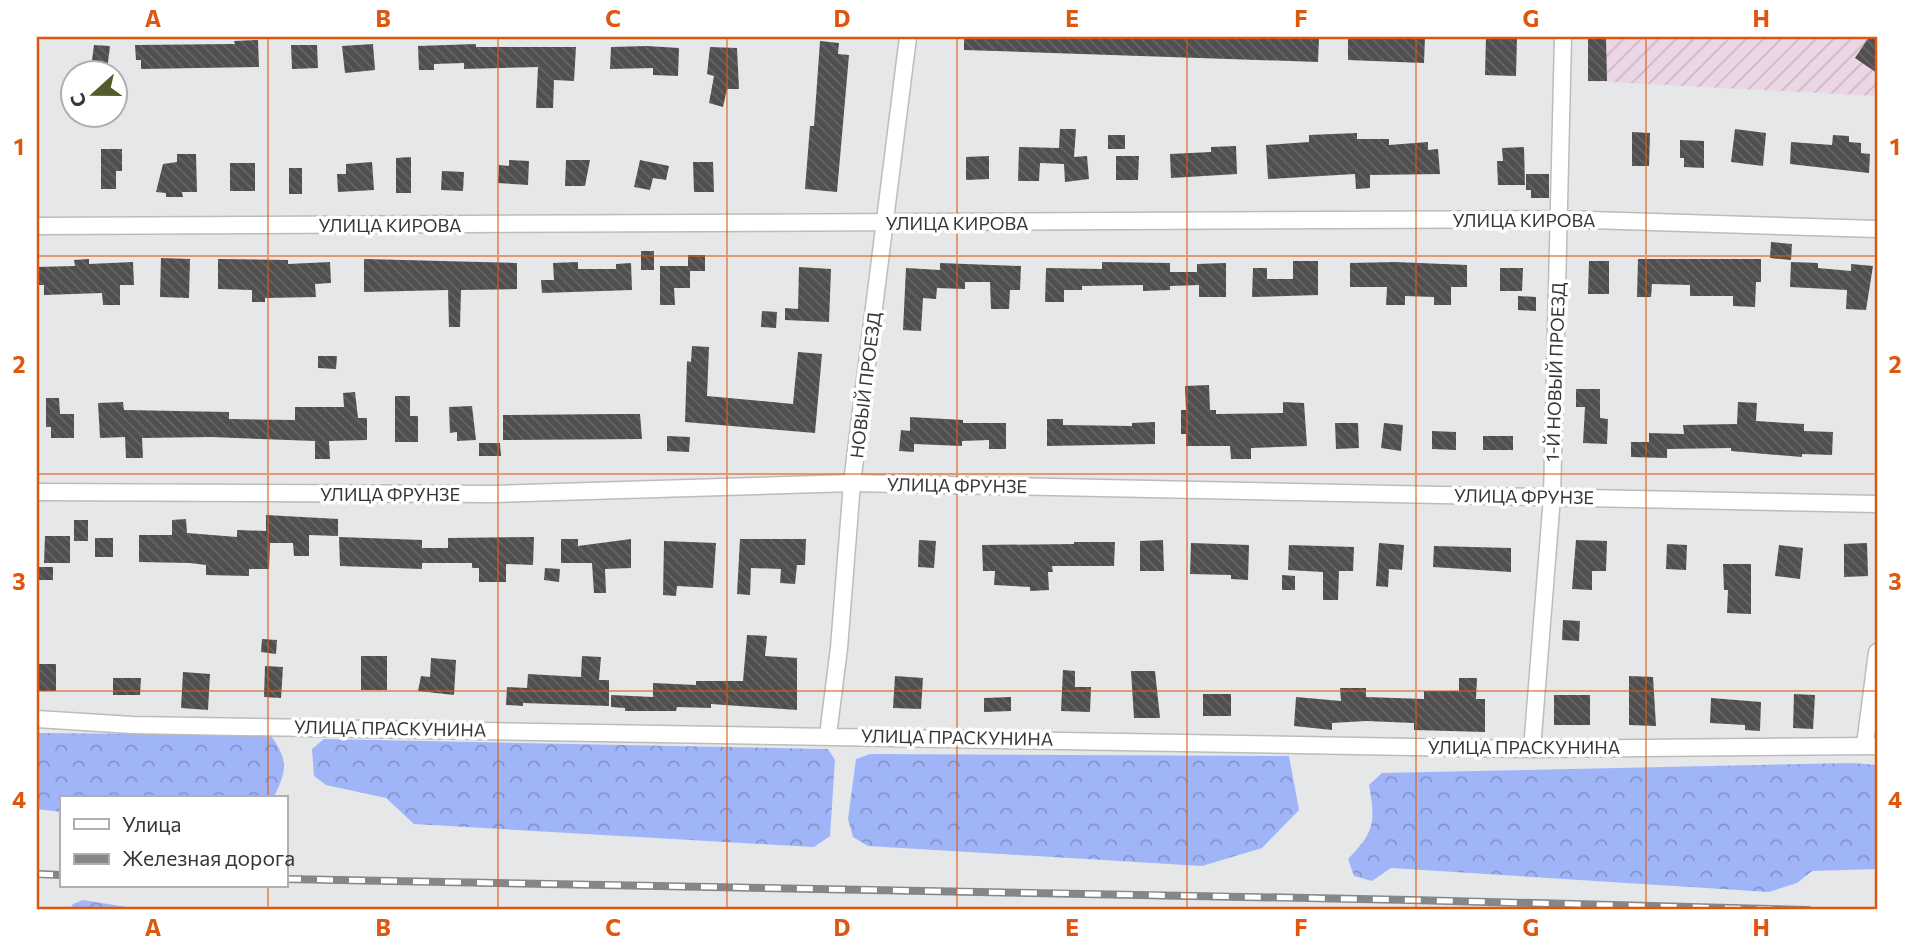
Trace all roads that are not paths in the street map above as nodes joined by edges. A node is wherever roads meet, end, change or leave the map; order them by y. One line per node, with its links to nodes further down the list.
1 (908, 37): 4 (street, НОВЫЙ ПРОЕЗД)
2 (1563, 37): 3 (street, 1-Й НОВЫЙ ПРОЕЗД)
3 (1559, 219): 4 (street, УЛИЦА КИРОВА); 6 (street, УЛИЦА КИРОВА); 9 (street, 1-Й НОВЫЙ ПРОЕЗД)
4 (886, 223): 5 (street, УЛИЦА КИРОВА); 7 (street, НОВЫЙ ПРОЕЗД)
5 (37, 226)
6 (1877, 229)
7 (852, 484): 8 (street, УЛИЦА ФРУНЗЕ); 9 (street, УЛИЦА ФРУНЗЕ); 13 (street, НОВЫЙ ПРОЕЗД)
8 (37, 492)
9 (1552, 497): 10 (street, УЛИЦА ФРУНЗЕ); 15 (street, 1-Й НОВЫЙ ПРОЕЗД)
10 (1877, 504)
11 (1877, 652): 14 (street)
12 (37, 719): 13 (street, УЛИЦА ПРАСКУНИНА)
13 (828, 734): 15 (street, УЛИЦА ПРАСКУНИНА)
14 (1871, 745): 15 (street, УЛИЦА ПРАСКУНИНА)
15 (1532, 749)

